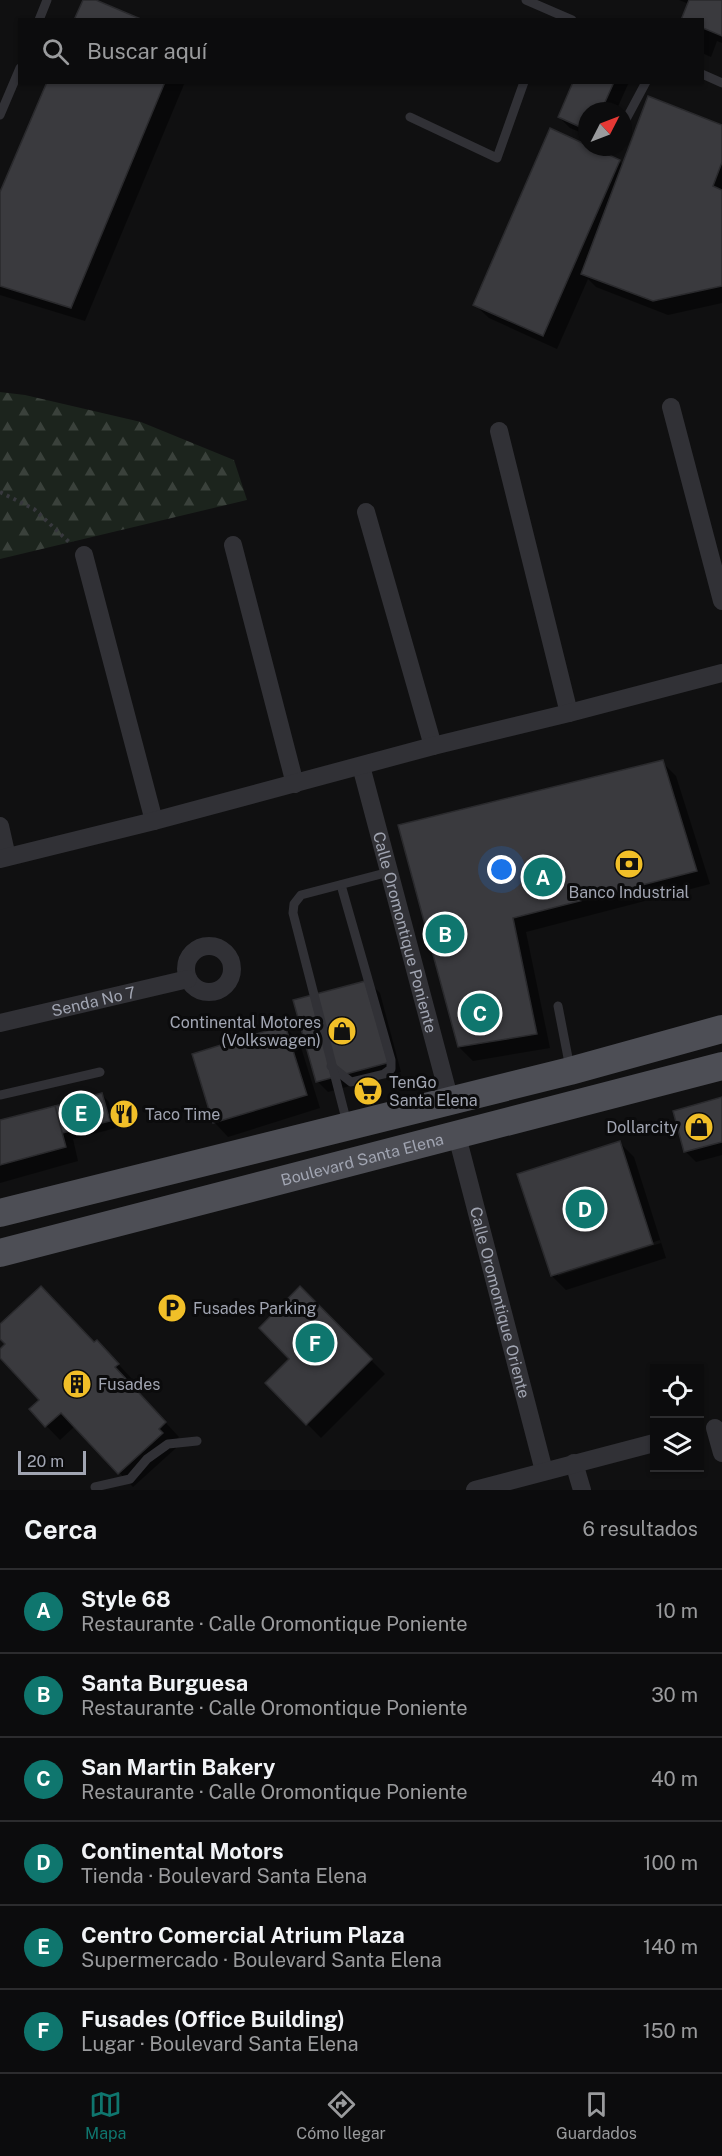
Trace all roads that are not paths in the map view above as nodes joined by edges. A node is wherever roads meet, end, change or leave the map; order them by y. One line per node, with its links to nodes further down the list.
1 (47, 0): 4 (lane)
2 (526, 0): 3 (lane)
3 (548, 15)
4 (40, 18)
5 (18, 73): 11 (lane)
6 (704, 75): 7 (lane)
7 (722, 82)
8 (523, 84): 12 (lane)
9 (645, 84): 10 (lane)
10 (632, 108)
11 (0, 115)
12 (411, 117)
13 (671, 407): 18 (street)
14 (500, 431): 20 (street)
15 (366, 512): 21 (street)
16 (233, 545): 23 (street)
17 (84, 555): 24 (street)
18 (722, 601)
19 (722, 673): 20 (street)
20 (569, 713): 21 (street)
21 (433, 746): 22 (street)
22 (361, 766): 23 (street); 27 (street, Calle Oromontique Poniente)
23 (295, 784): 24 (street)
24 (154, 821): 26 (street)
25 (0, 826): 26 (street)
26 (4, 858)
27 (389, 872): 28 (lane); 38 (street, Calle Oromontique Poniente)
28 (341, 885): 34 (lane); 34 (lane)
29 (188, 979): 31 (street, Senda No 7)
30 (558, 1006): 35 (lane)
31 (0, 1023)
32 (722, 1029): 35 (main road)
33 (720, 1064): 40 (main road, Boulevard Santa Elena)
34 (331, 1066): 39 (lane)
35 (570, 1071): 38 (main road)
36 (100, 1072): 37 (lane)
37 (0, 1095)
38 (450, 1101): 39 (main road)
39 (348, 1126): 41 (main road)
40 (457, 1136): 42 (main road, Boulevard Santa Elena); 48 (street, Calle Oromontique Oriente)
41 (0, 1213)
42 (0, 1253)
43 (712, 1428): 46 (street)
44 (197, 1441): 49 (lane)
45 (650, 1444): 47 (street)
46 (722, 1453)
47 (574, 1463): 48 (street); 51 (street)
48 (544, 1471): 50 (street)
49 (95, 1487)
50 (475, 1490)
51 (582, 1490)

